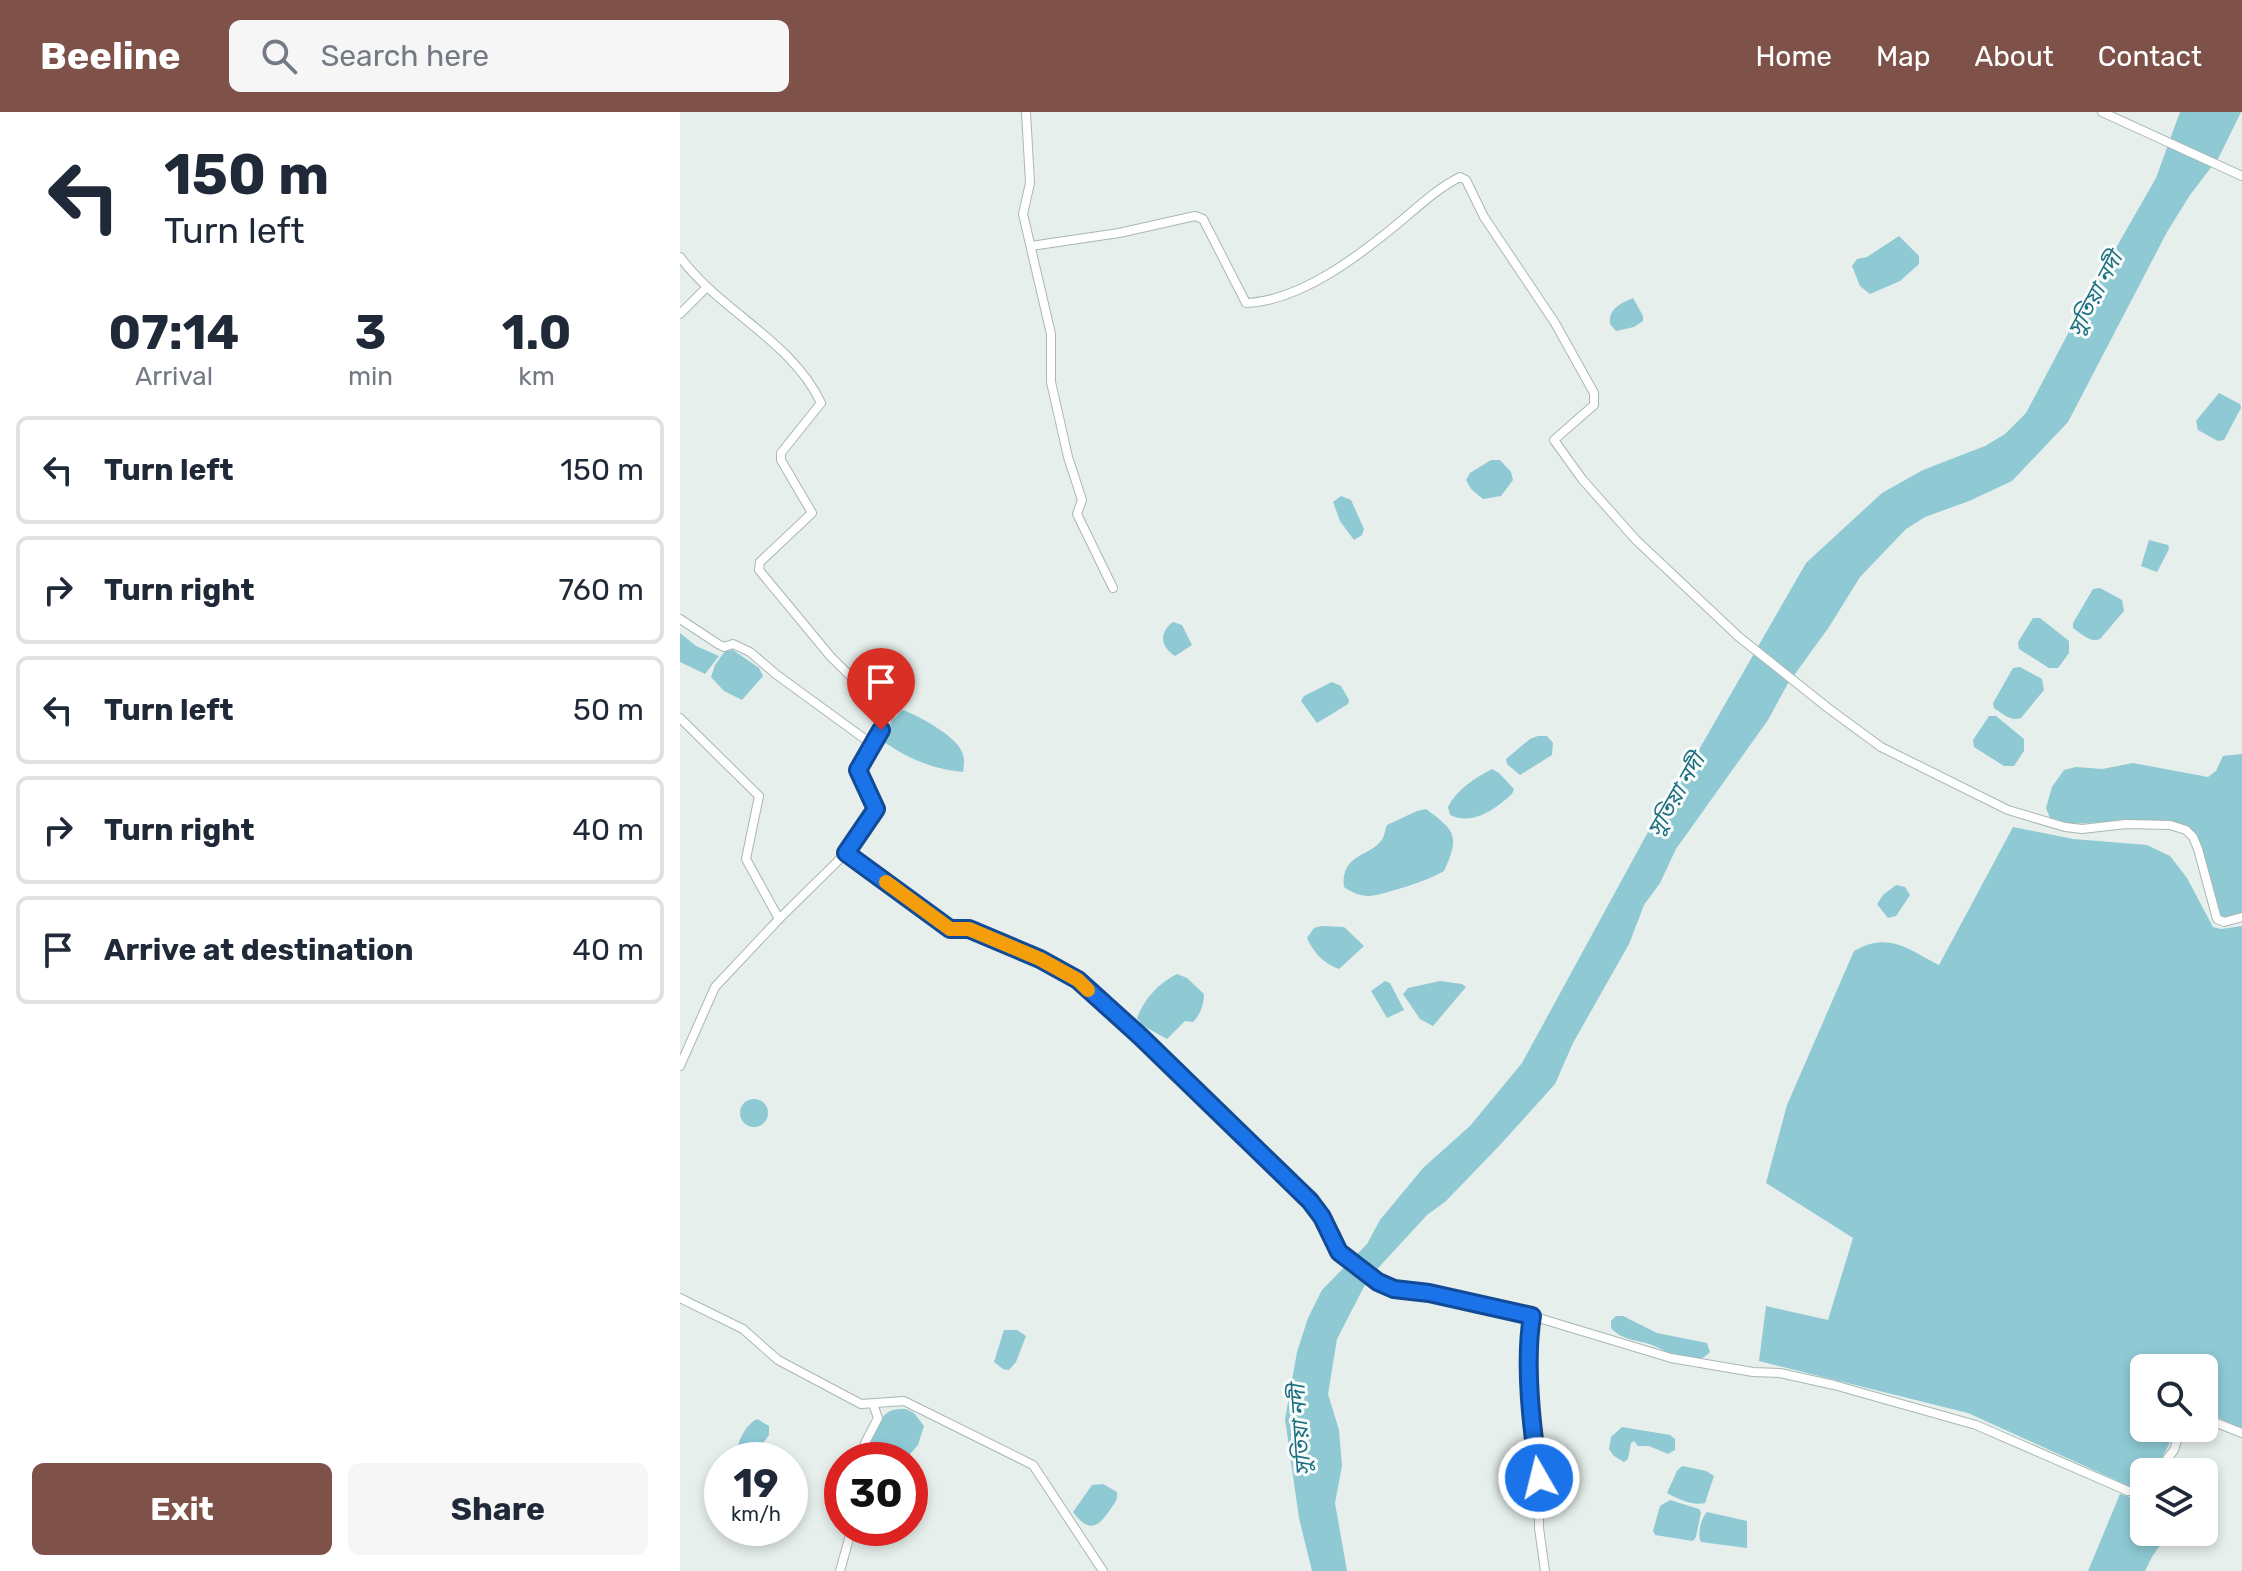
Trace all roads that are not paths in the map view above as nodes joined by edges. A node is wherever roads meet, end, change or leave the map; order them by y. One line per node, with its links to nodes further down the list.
1 (1026, 112): 4 (street)
2 (2102, 112): 3 (street)
3 (2242, 176)
4 (1031, 246): 8 (street); 13 (street)
5 (680, 257): 6 (street)
6 (707, 287): 7 (street); 11 (street)
7 (680, 314)
8 (1113, 588)
9 (680, 619): 11 (street)
10 (680, 718): 14 (street)
11 (873, 745): 12 (street)
12 (846, 853): 14 (street); 17 (street)
13 (2242, 917)
14 (779, 919): 15 (street)
15 (680, 1066)
16 (680, 1298): 18 (street)
17 (1532, 1316): 22 (street); 26 (street)
18 (873, 1404): 21 (street); 25 (street)
19 (2218, 1424): 20 (street)
20 (2242, 1433)
21 (866, 1442)
22 (2130, 1491)
23 (847, 1546): 24 (street)
24 (840, 1571)
25 (1103, 1571)
26 (1545, 1571)

